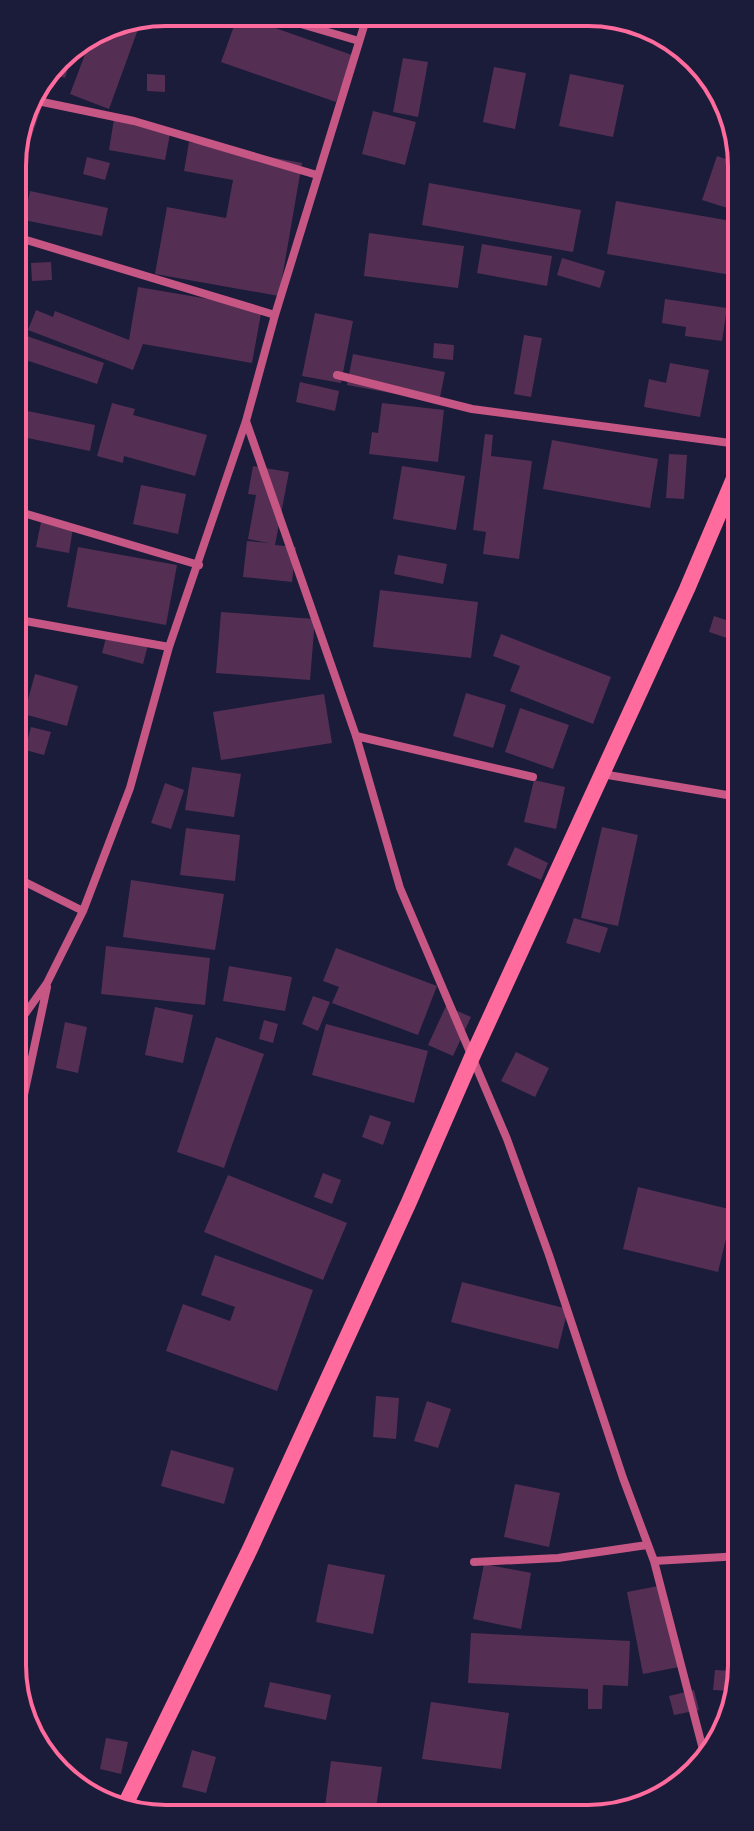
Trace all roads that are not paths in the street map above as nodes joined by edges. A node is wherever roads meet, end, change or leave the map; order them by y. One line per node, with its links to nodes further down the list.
1 (308, 26): 3 (street)
2 (364, 26): 3 (street)
3 (359, 41): 5 (street)
4 (41, 102): 5 (street)
5 (317, 175): 7 (street)
6 (26, 240): 7 (street)
7 (275, 315): 9 (street)
8 (337, 375): 10 (street)
9 (246, 421): 13 (street); 16 (street)
10 (728, 443)
11 (728, 493): 17 (main road)
12 (26, 514): 13 (street)
13 (199, 565): 15 (street)
14 (26, 621): 15 (street)
15 (169, 647): 21 (street)
16 (356, 736): 18 (street); 24 (street)
17 (601, 774): 19 (street); 24 (main road)
18 (533, 777)
19 (728, 795)
20 (26, 882): 21 (street)
21 (83, 911): 22 (street)
22 (47, 983): 23 (street); 25 (street)
23 (26, 1013)
24 (472, 1057): 26 (street); 31 (main road)
25 (26, 1085)
26 (647, 1545): 28 (street); 29 (street)
27 (728, 1557): 28 (street)
28 (654, 1561): 30 (street)
29 (474, 1562)
30 (702, 1746)
31 (128, 1799)

